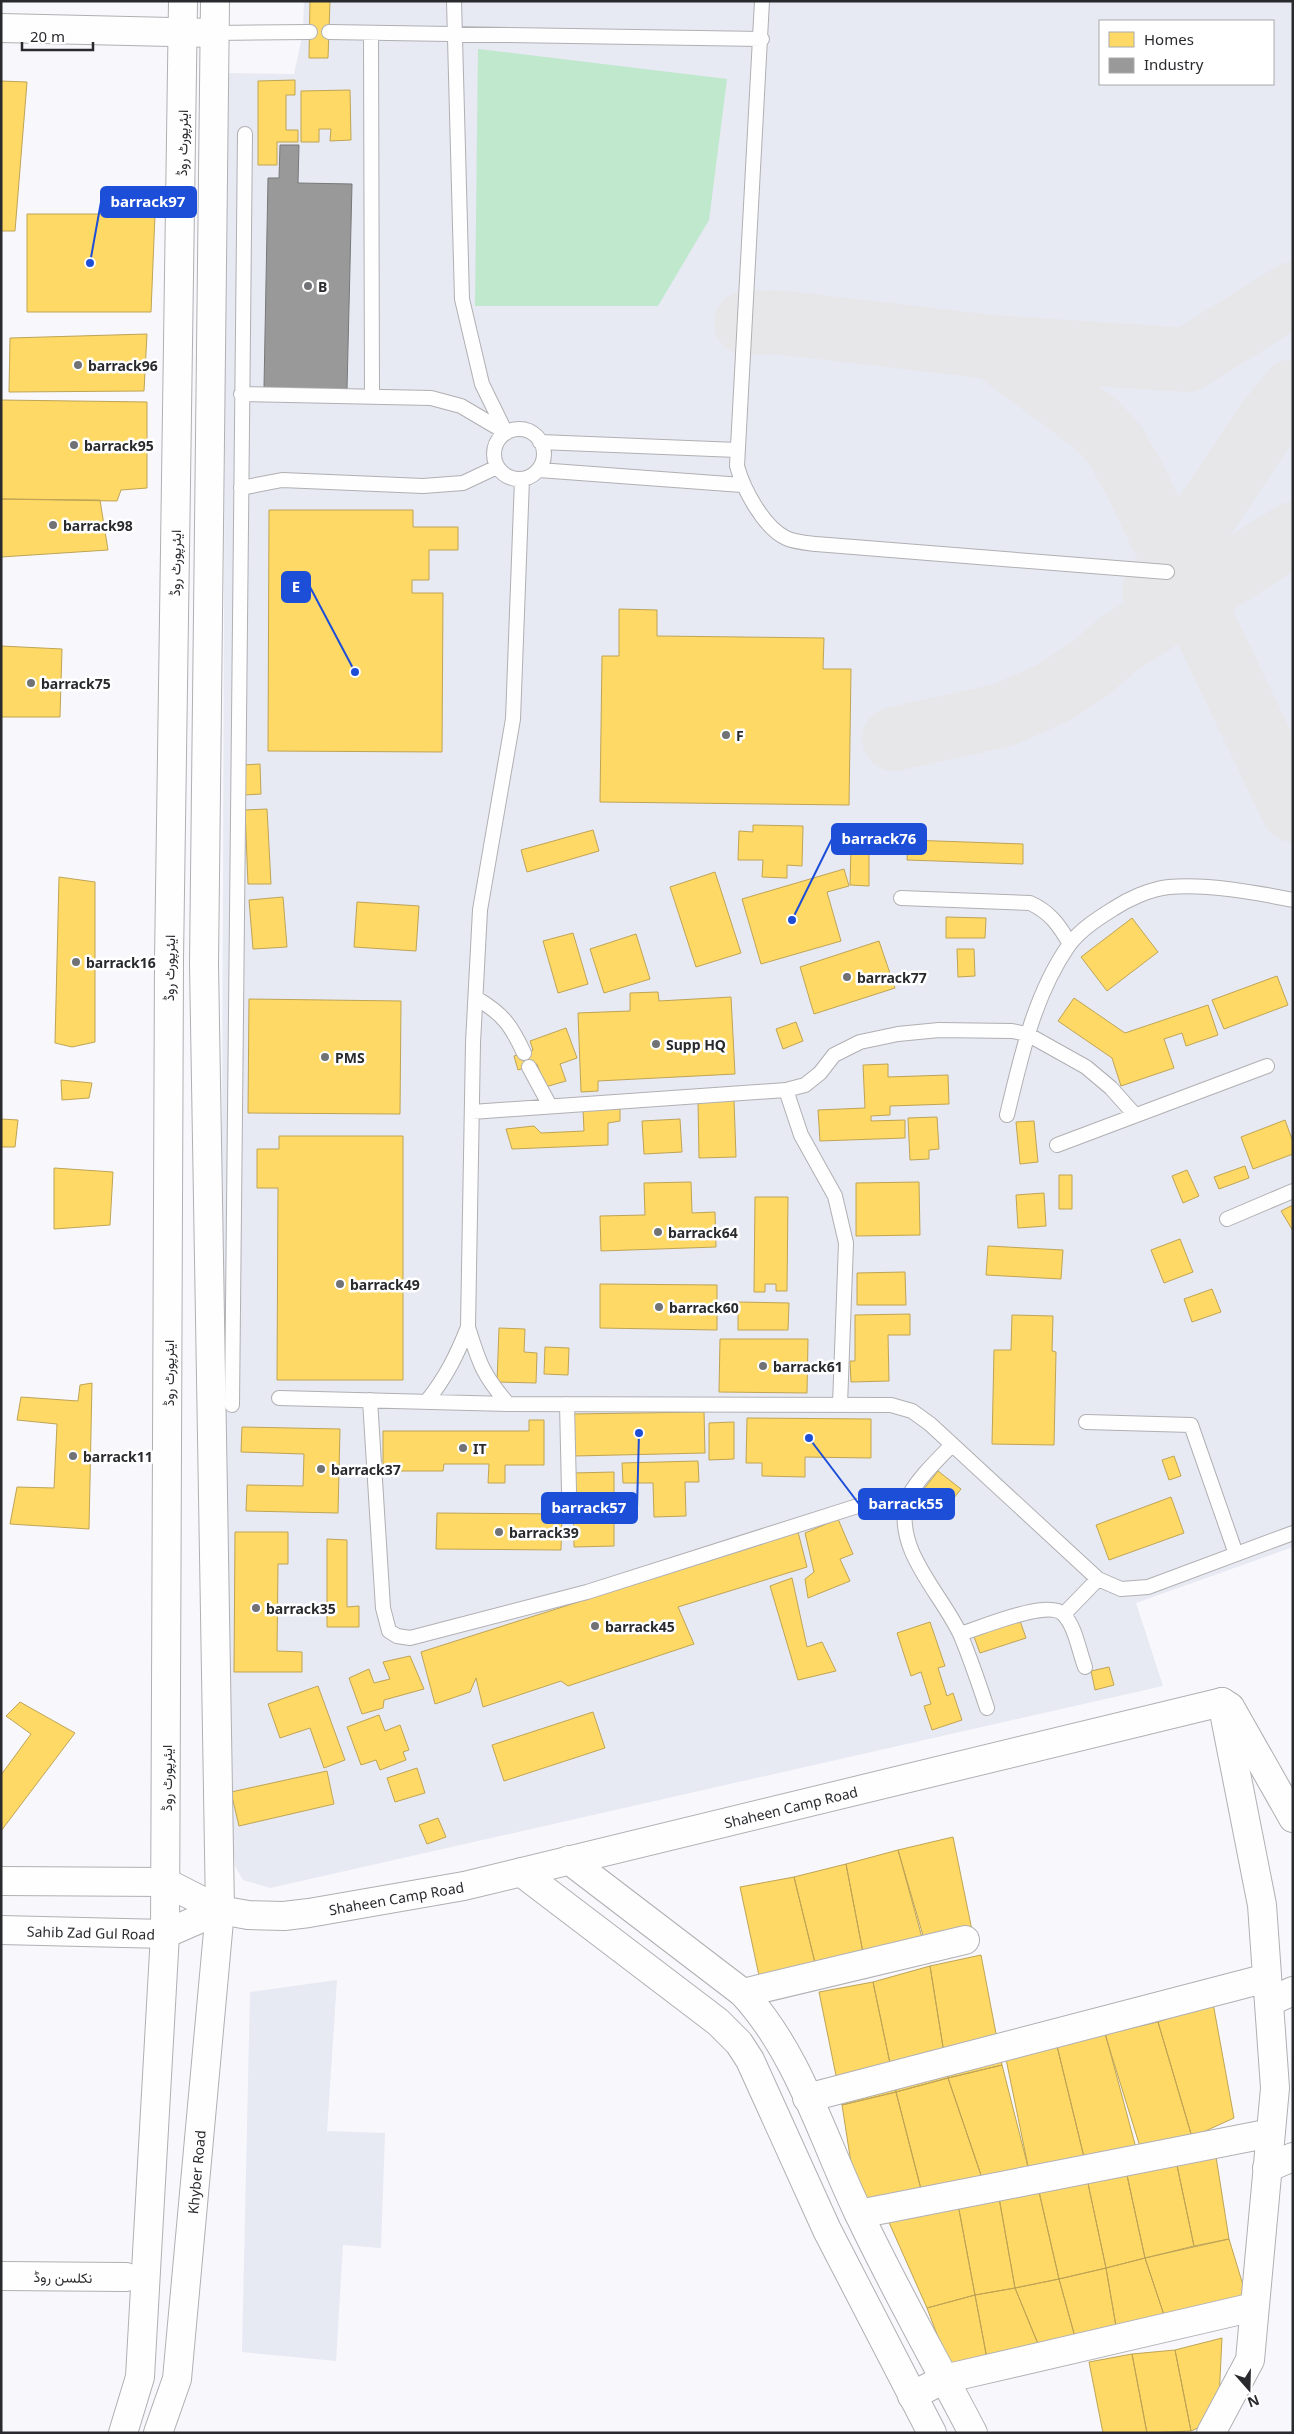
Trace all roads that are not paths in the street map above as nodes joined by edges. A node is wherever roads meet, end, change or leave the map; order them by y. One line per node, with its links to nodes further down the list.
1 (183, 1): 6 (street, ایئرپورٹ روڈ)
2 (215, 1): 10 (street, Khyber Road)
3 (454, 1): 11 (lane)
4 (762, 1): 12 (lane)
5 (1, 28): 6 (street)
6 (183, 32): 10 (street); 65 (street, ایئرپورٹ روڈ)
7 (310, 32): 10 (lane)
8 (329, 32): 9 (lane)
9 (372, 32): 11 (lane); 15 (lane)
10 (214, 33): 66 (street, Khyber Road)
11 (455, 33): 12 (lane); 16 (lane)
12 (762, 39): 18 (lane)
13 (245, 134): 14 (lane)
14 (241, 394): 15 (lane); 23 (lane)
15 (372, 397): 16 (lane)
16 (506, 433): 17 (lane); 19 (lane)
17 (540, 442): 18 (lane); 20 (lane)
18 (737, 450): 22 (lane)
19 (497, 468): 21 (lane); 23 (lane)
20 (539, 470): 21 (lane); 22 (lane)
21 (522, 479): 28 (lane)
22 (742, 485): 24 (lane)
23 (241, 488): 45 (lane)
24 (1167, 572)
25 (901, 898): 27 (lane)
26 (1293, 900): 27 (lane)
27 (1070, 944): 29 (lane)
28 (476, 998): 30 (lane); 35 (lane)
29 (1027, 1034): 33 (lane); 36 (lane); 37 (lane)
30 (524, 1053)
31 (1267, 1066): 37 (lane)
32 (529, 1067): 34 (lane)
33 (786, 1090): 34 (lane); 48 (lane)
34 (550, 1106): 35 (lane)
35 (472, 1112): 41 (lane)
36 (1007, 1115)
37 (1135, 1116): 38 (lane)
38 (1057, 1145)
39 (1293, 1191): 40 (lane)
40 (1227, 1219)
41 (468, 1327): 44 (lane); 46 (lane)
42 (279, 1398): 43 (lane)
43 (370, 1400): 44 (lane); 52 (lane)
44 (427, 1401): 46 (lane)
45 (232, 1404)
46 (508, 1404): 47 (lane)
47 (567, 1404): 48 (lane); 51 (lane)
48 (840, 1405): 50 (lane)
49 (1086, 1422): 54 (lane)
50 (952, 1445): 52 (lane); 55 (lane)
51 (569, 1491)
52 (907, 1500): 57 (lane)
53 (1293, 1533): 54 (lane)
54 (1236, 1554): 55 (lane)
55 (1098, 1579): 56 (lane)
56 (1064, 1614): 57 (lane); 58 (lane)
57 (960, 1634): 60 (lane)
58 (1085, 1667)
59 (1222, 1702): 61 (street); 62 (street, Shaheen Camp Road); 70 (street)
60 (987, 1708)
61 (1293, 1818)
62 (569, 1860): 63 (street, Shaheen Camp Road); 71 (street)
63 (521, 1872): 66 (street, Shaheen Camp Road); 82 (street)
64 (1, 1881): 65 (street)
65 (165, 1882): 66 (street); 68 (street, ایئرپورٹ روڈ)
66 (220, 1910): 68 (street, Sahib Zad Gul Road); 84 (street, Khyber Road)
67 (1, 1930): 68 (street, Sahib Zad Gul Road)
68 (165, 1934): 83 (street)
69 (965, 1940): 71 (street)
70 (1276, 1990): 72 (street); 73 (street)
71 (743, 1994): 73 (street)
72 (1284, 2083): 74 (street)
73 (807, 2098): 77 (street)
74 (1271, 2133): 76 (street); 77 (street)
75 (1293, 2157): 76 (street)
76 (1267, 2168): 80 (street)
77 (859, 2214): 81 (street)
78 (1, 2276): 79 (street, نکلسن روڈ)
79 (126, 2277)
80 (1254, 2307): 81 (street); 87 (street)
81 (944, 2379): 82 (street); 86 (street)
82 (912, 2396): 85 (street)
83 (124, 2433)
84 (158, 2433)
85 (932, 2433)
86 (973, 2433)
87 (1211, 2433)

